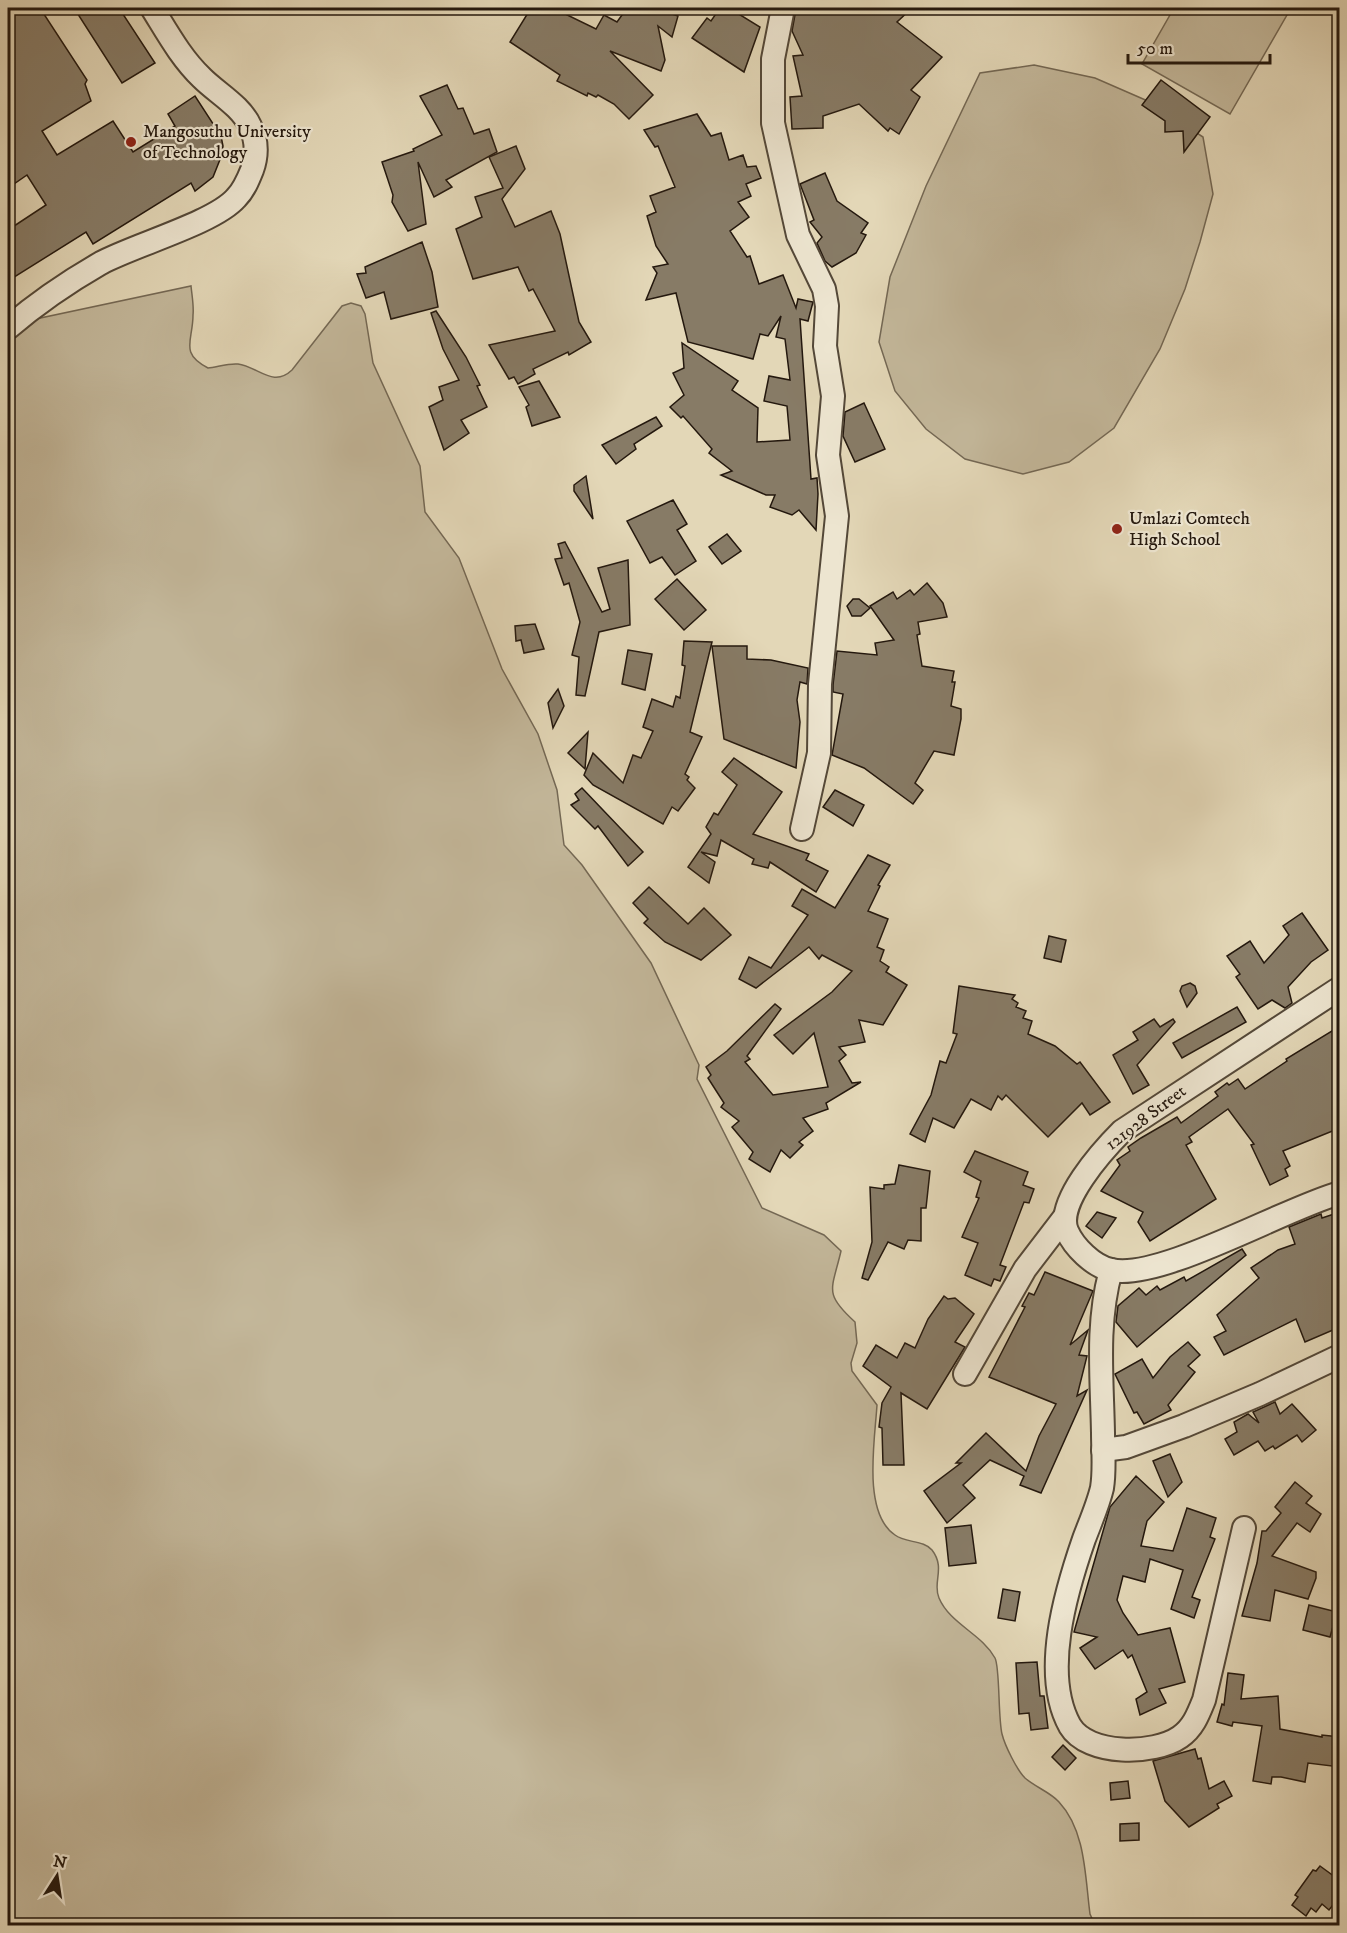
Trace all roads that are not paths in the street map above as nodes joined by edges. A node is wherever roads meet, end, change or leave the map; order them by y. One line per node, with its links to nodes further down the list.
1 (152, 8): 3 (street)
2 (783, 8): 4 (street)
3 (8, 328)
4 (802, 828)
5 (1340, 988): 7 (street, 121928 Street)
6 (1340, 1193): 8 (street)
7 (1064, 1218): 8 (street); 10 (street, 121928 Street)
8 (1111, 1270): 11 (street)
9 (1340, 1356): 11 (street)
10 (965, 1374)
11 (1103, 1450): 12 (street)
12 (1244, 1528)

